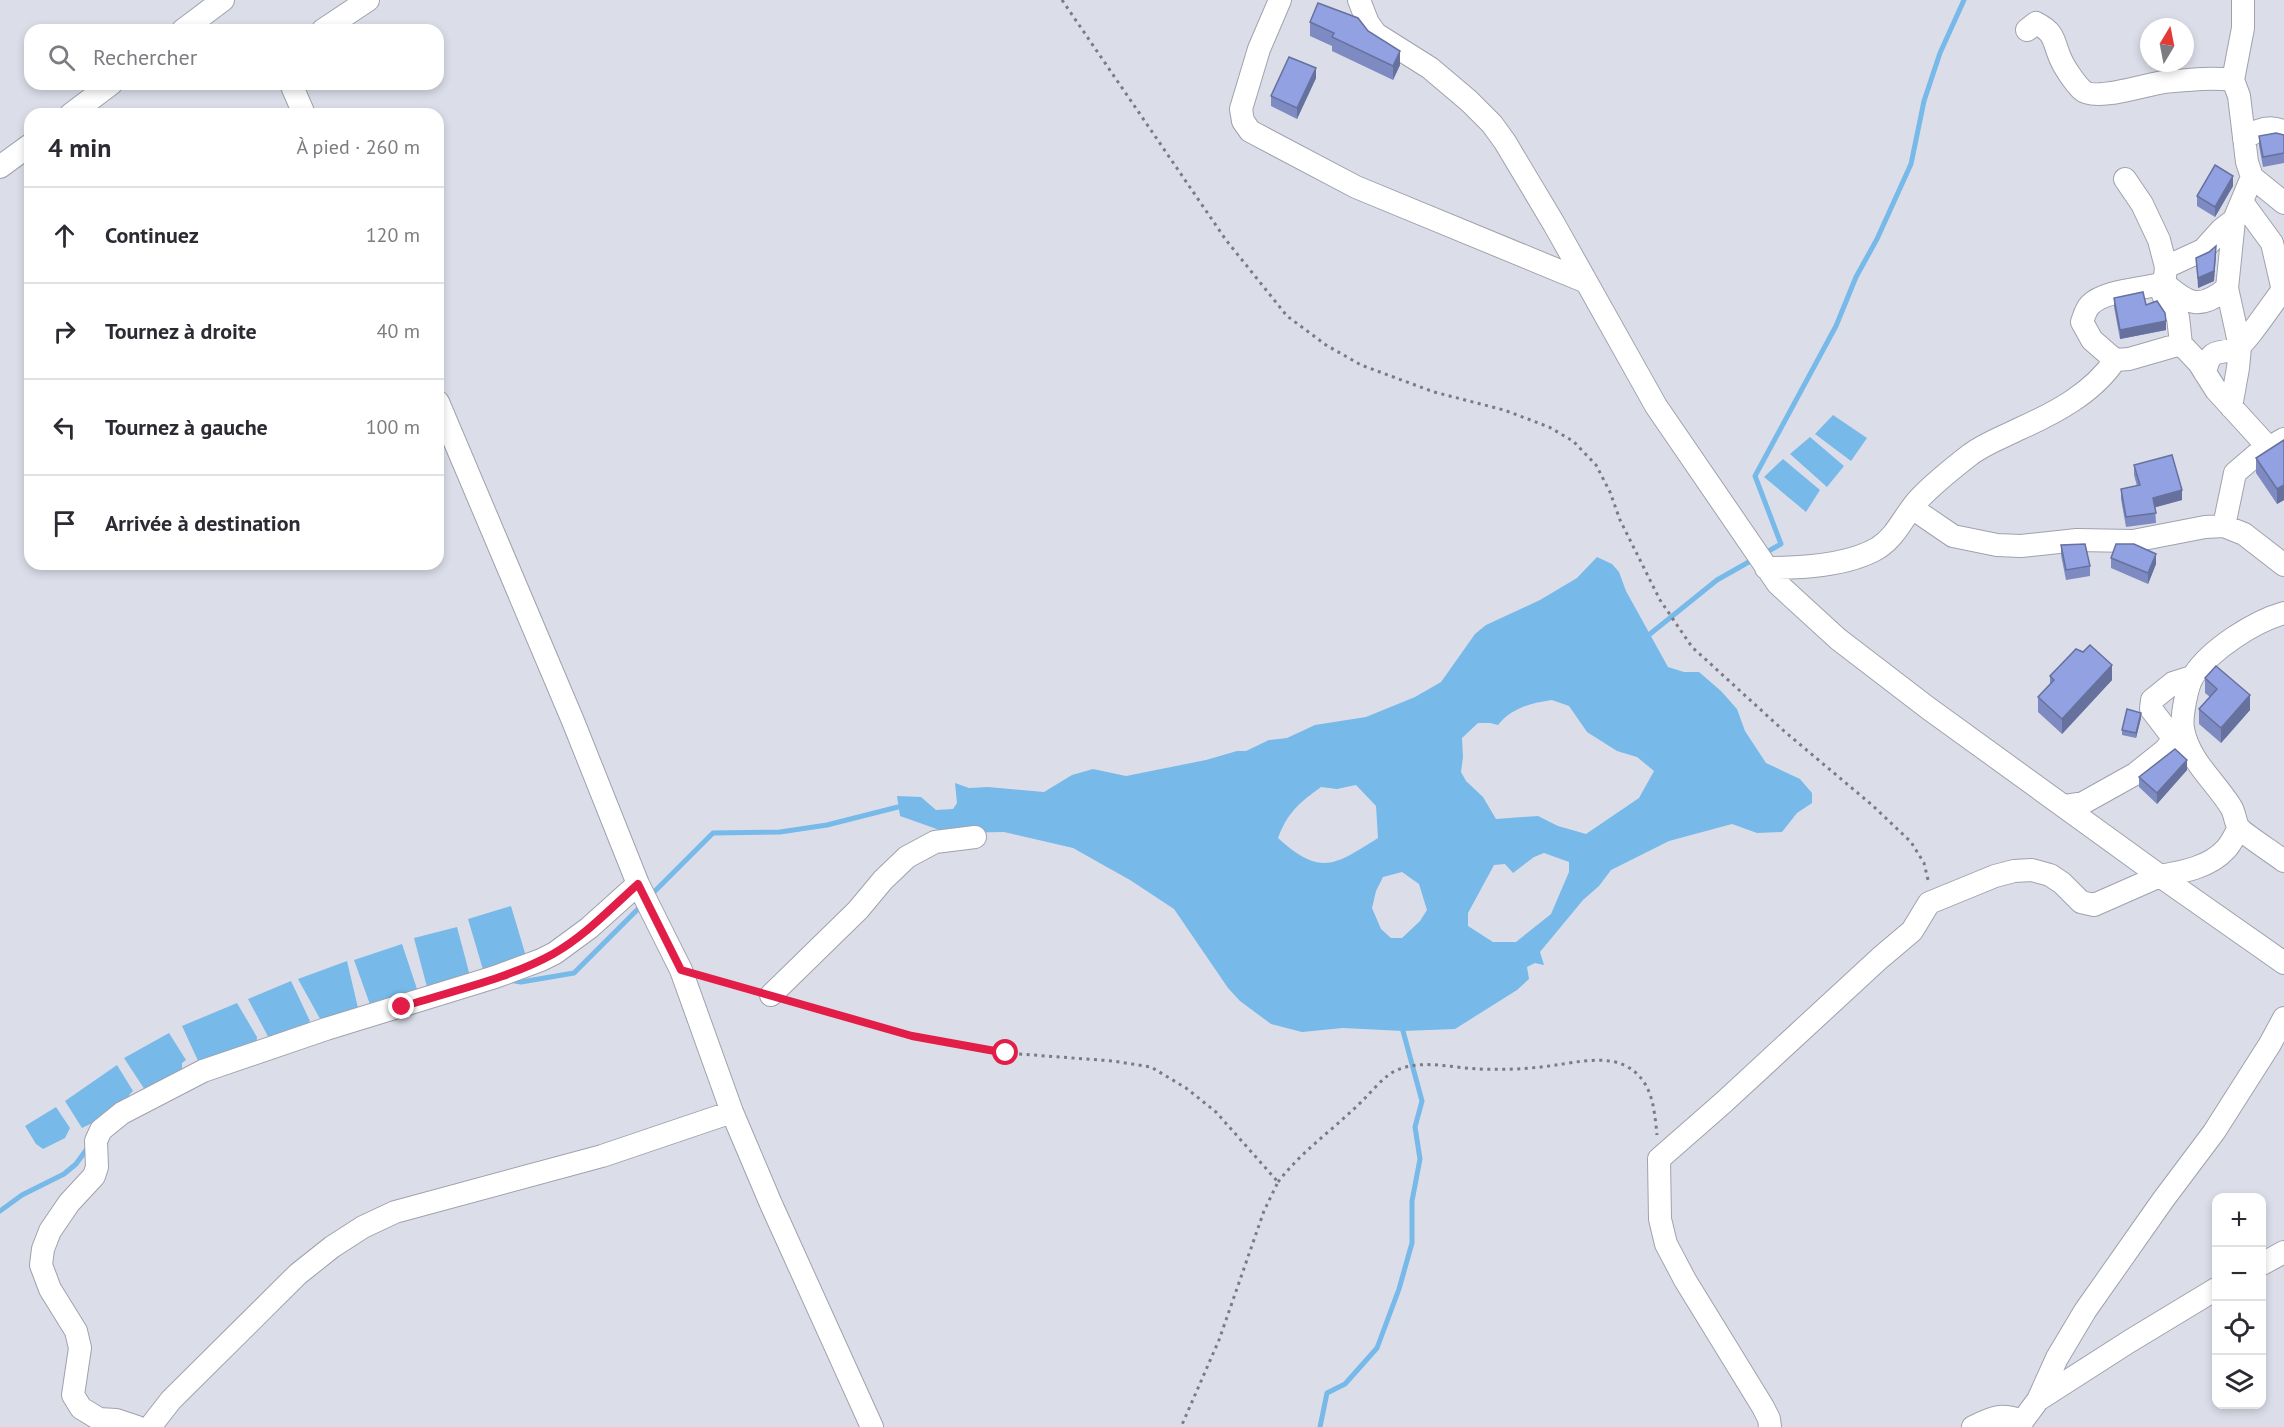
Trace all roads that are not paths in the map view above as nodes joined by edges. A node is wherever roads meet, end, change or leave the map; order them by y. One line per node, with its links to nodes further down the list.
1 (223, 0): 6 (street)
2 (368, 0): 7 (street)
3 (1280, 0): 23 (street)
4 (1359, 0): 23 (street)
5 (2243, 0): 9 (street)
6 (191, 24)
7 (332, 24)
8 (2027, 30): 9 (street)
9 (2234, 80): 15 (street)
10 (103, 90): 12 (street)
11 (294, 90): 13 (street)
12 (79, 108)
13 (301, 108)
14 (2284, 132): 15 (street)
15 (2244, 139): 18 (street)
16 (24, 149): 17 (street)
17 (0, 167)
18 (2252, 177): 20 (street); 21 (street)
19 (2125, 179): 22 (street)
20 (2284, 203)
21 (2238, 211): 22 (street); 24 (street); 25 (street)
22 (2165, 275): 24 (street); 26 (street); 28 (street)
23 (1584, 281): 36 (street)
24 (2227, 288): 27 (street)
25 (2283, 293): 27 (street)
26 (2181, 344): 28 (street); 29 (street)
27 (2240, 347): 29 (street); 30 (street)
28 (2115, 360): 33 (street)
29 (2205, 373): 30 (street)
30 (2231, 407): 32 (street)
31 (444, 416): 45 (street)
32 (2276, 443): 34 (street)
33 (1912, 508): 34 (street); 36 (street)
34 (2224, 526): 35 (street)
35 (2284, 565)
36 (1766, 568): 40 (street)
37 (2284, 613): 38 (street)
38 (2192, 677): 39 (street); 39 (street)
39 (2179, 733): 40 (street); 41 (street)
40 (2064, 806): 44 (street)
41 (2239, 828): 43 (street); 44 (street)
42 (975, 837): 47 (street)
43 (2284, 861)
44 (2160, 876): 46 (street); 58 (street)
45 (638, 884): 49 (street); 55 (street)
46 (2284, 963)
47 (771, 995)
48 (2284, 1018): 53 (street)
49 (732, 1112): 56 (street); 57 (street)
50 (2284, 1252): 51 (street)
51 (2266, 1262)
52 (2212, 1292): 53 (street)
53 (2038, 1400): 54 (street)
54 (2020, 1424): 59 (street)
55 (137, 1427)
56 (150, 1427)
57 (872, 1427)
58 (1770, 1427)
59 (1973, 1427)

